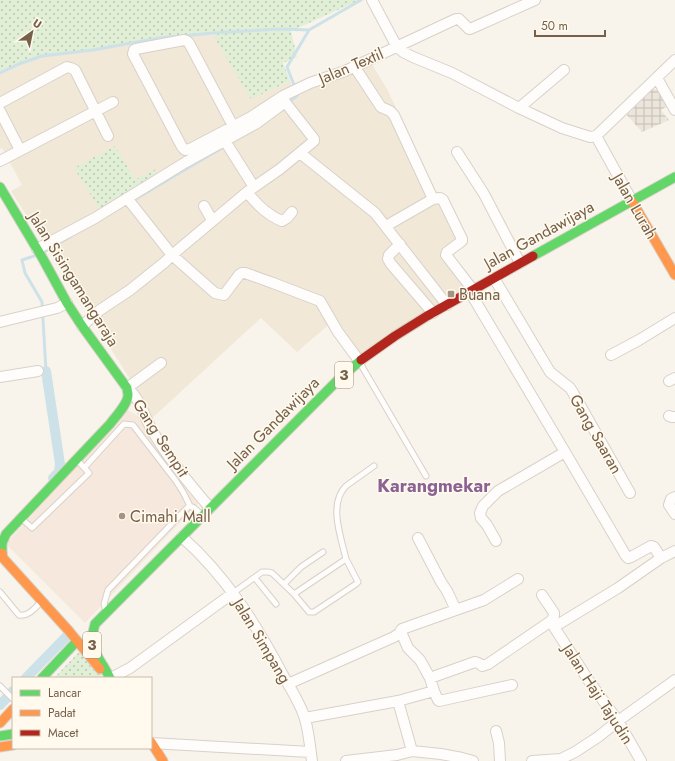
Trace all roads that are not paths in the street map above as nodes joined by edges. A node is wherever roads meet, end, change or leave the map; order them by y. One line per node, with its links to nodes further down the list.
1 (372, 0): 3 (street)
2 (535, 0): 3 (street, Jalan Textil)
3 (397, 46): 5 (street, Jalan Textil); 12 (street)
4 (675, 60): 7 (street)
5 (354, 66): 8 (street, Jalan Textil); 28 (street)
6 (564, 70): 12 (street)
7 (657, 78): 13 (street); 18 (street)
8 (305, 86): 10 (street); 16 (street, Jalan Textil)
9 (113, 102): 15 (street)
10 (285, 102): 19 (street); 21 (street)
11 (0, 103): 15 (street)
12 (519, 108): 18 (street)
13 (675, 110)
14 (0, 111): 20 (street)
15 (95, 111): 17 (street); 20 (street)
16 (233, 126): 16 (street, Jalan Textil)
17 (108, 136)
18 (596, 136): 29 (street, Jalan Lurah)
19 (225, 141): 26 (street); 27 (street)
20 (20, 150): 23 (street)
21 (300, 152): 26 (street); 35 (street)
22 (457, 152): 39 (street)
23 (0, 161)
24 (675, 177): 29 (main road, Jalan Gandawijaya / 3)
25 (0, 187): 30 (main road, Jalan Sisingamangaraja)
26 (251, 190): 33 (street); 34 (street)
27 (127, 198): 37 (street); 38 (street)
28 (433, 199): 35 (street); 42 (street)
29 (632, 201): 39 (main road, Jalan Gandawijaya / 3); 40 (main road, Jalan Lurah)
30 (9, 203): 32 (street); 37 (main road, Jalan Sisingamangaraja)
31 (204, 206): 34 (street)
32 (0, 208)
33 (292, 212)
34 (212, 220): 38 (street)
35 (386, 226): 36 (street)
36 (400, 244): 44 (street); 45 (street)
37 (40, 254): 43 (main road, Jalan Sisingamangaraja)
38 (172, 255): 48 (street); 50 (street)
39 (520, 263): 41 (main road, Jalan Gandawijaya / 3)
40 (675, 275)
41 (494, 278): 42 (main road, Jalan Gandawijaya / 3); 60 (street, Gang Saaran)
42 (471, 291): 44 (main road, Jalan Gandawijaya / 3); 55 (street)
43 (67, 303): 47 (street); 48 (main road, Jalan Sisingamangaraja)
44 (447, 305): 45 (main road, Jalan Gandawijaya / 3)
45 (433, 313): 50 (main road, Jalan Gandawijaya / 3)
46 (675, 318): 49 (street)
47 (0, 322)
48 (82, 326): 54 (main road, Jalan Sisingamangaraja)
49 (611, 355)
50 (360, 362): 59 (lane); 63 (main road, Jalan Gandawijaya / 3)
51 (161, 363): 54 (street)
52 (38, 371): 53 (street)
53 (0, 377)
54 (127, 388): 56 (main road); 63 (street, Gang Sempit)
55 (565, 452): 69 (street); 73 (street)
56 (76, 459): 58 (lane); 66 (main road)
57 (374, 466): 74 (lane)
58 (84, 468): 62 (lane); 66 (lane)
59 (426, 476)
60 (630, 493)
61 (675, 497): 64 (street)
62 (190, 506): 65 (lane); 85 (lane)
63 (210, 508): 65 (main road, Jalan Gandawijaya / 3)
64 (675, 514)
65 (202, 516): 67 (main road, Jalan Gandawijaya / 3)
66 (21, 518): 72 (main road)
67 (182, 537): 79 (street, Jalan Simpang); 85 (main road, Jalan Gandawijaya / 3)
68 (418, 538): 84 (street)
69 (496, 541)
70 (323, 552): 77 (lane)
71 (675, 552): 73 (street)
72 (1, 555): 82 (main road)
73 (661, 558): 86 (street)
74 (346, 559): 80 (lane); 80 (lane)
75 (255, 578): 77 (lane); 79 (lane); 83 (lane)
76 (518, 579): 84 (street)
77 (284, 584): 80 (lane)
78 (0, 592): 82 (lane)
79 (233, 593): 92 (street); 95 (street, Jalan Simpang)
80 (294, 594)
81 (542, 595): 86 (street)
82 (42, 601): 88 (main road)
83 (276, 604)
84 (456, 610): 87 (street)
85 (106, 613): 90 (main road, Jalan Gandawijaya / 3)
86 (553, 624): 93 (street); 103 (street, Jalan Haji Tajudin)
87 (401, 632): 93 (street); 95 (street)
88 (77, 641): 89 (main road); 91 (main road)
89 (43, 677)
90 (109, 677)
91 (109, 677)
92 (112, 677)
93 (430, 678): 98 (street)
94 (675, 680): 103 (street)
95 (288, 684): 102 (street, Jalan Simpang)
96 (512, 685): 98 (street)
97 (0, 686): 99 (lane)
98 (434, 692): 100 (street)
99 (12, 699)
100 (398, 701): 102 (street); 112 (street)
101 (12, 710): 104 (main road)
102 (305, 718): 113 (street, Jalan Simpang)
103 (618, 721): 118 (street); 119 (street, Jalan Haji Tajudin)
104 (0, 723)
105 (496, 731): 117 (street)
106 (12, 734): 107 (main road)
107 (0, 736)
108 (152, 742): 113 (street)
109 (152, 744): 114 (main road)
110 (12, 745): 111 (main road)
111 (0, 747)
112 (412, 751): 115 (street); 116 (street)
113 (311, 757)
114 (163, 761)
115 (346, 761)
116 (473, 761)
117 (500, 761)
118 (532, 761)
119 (641, 761)

